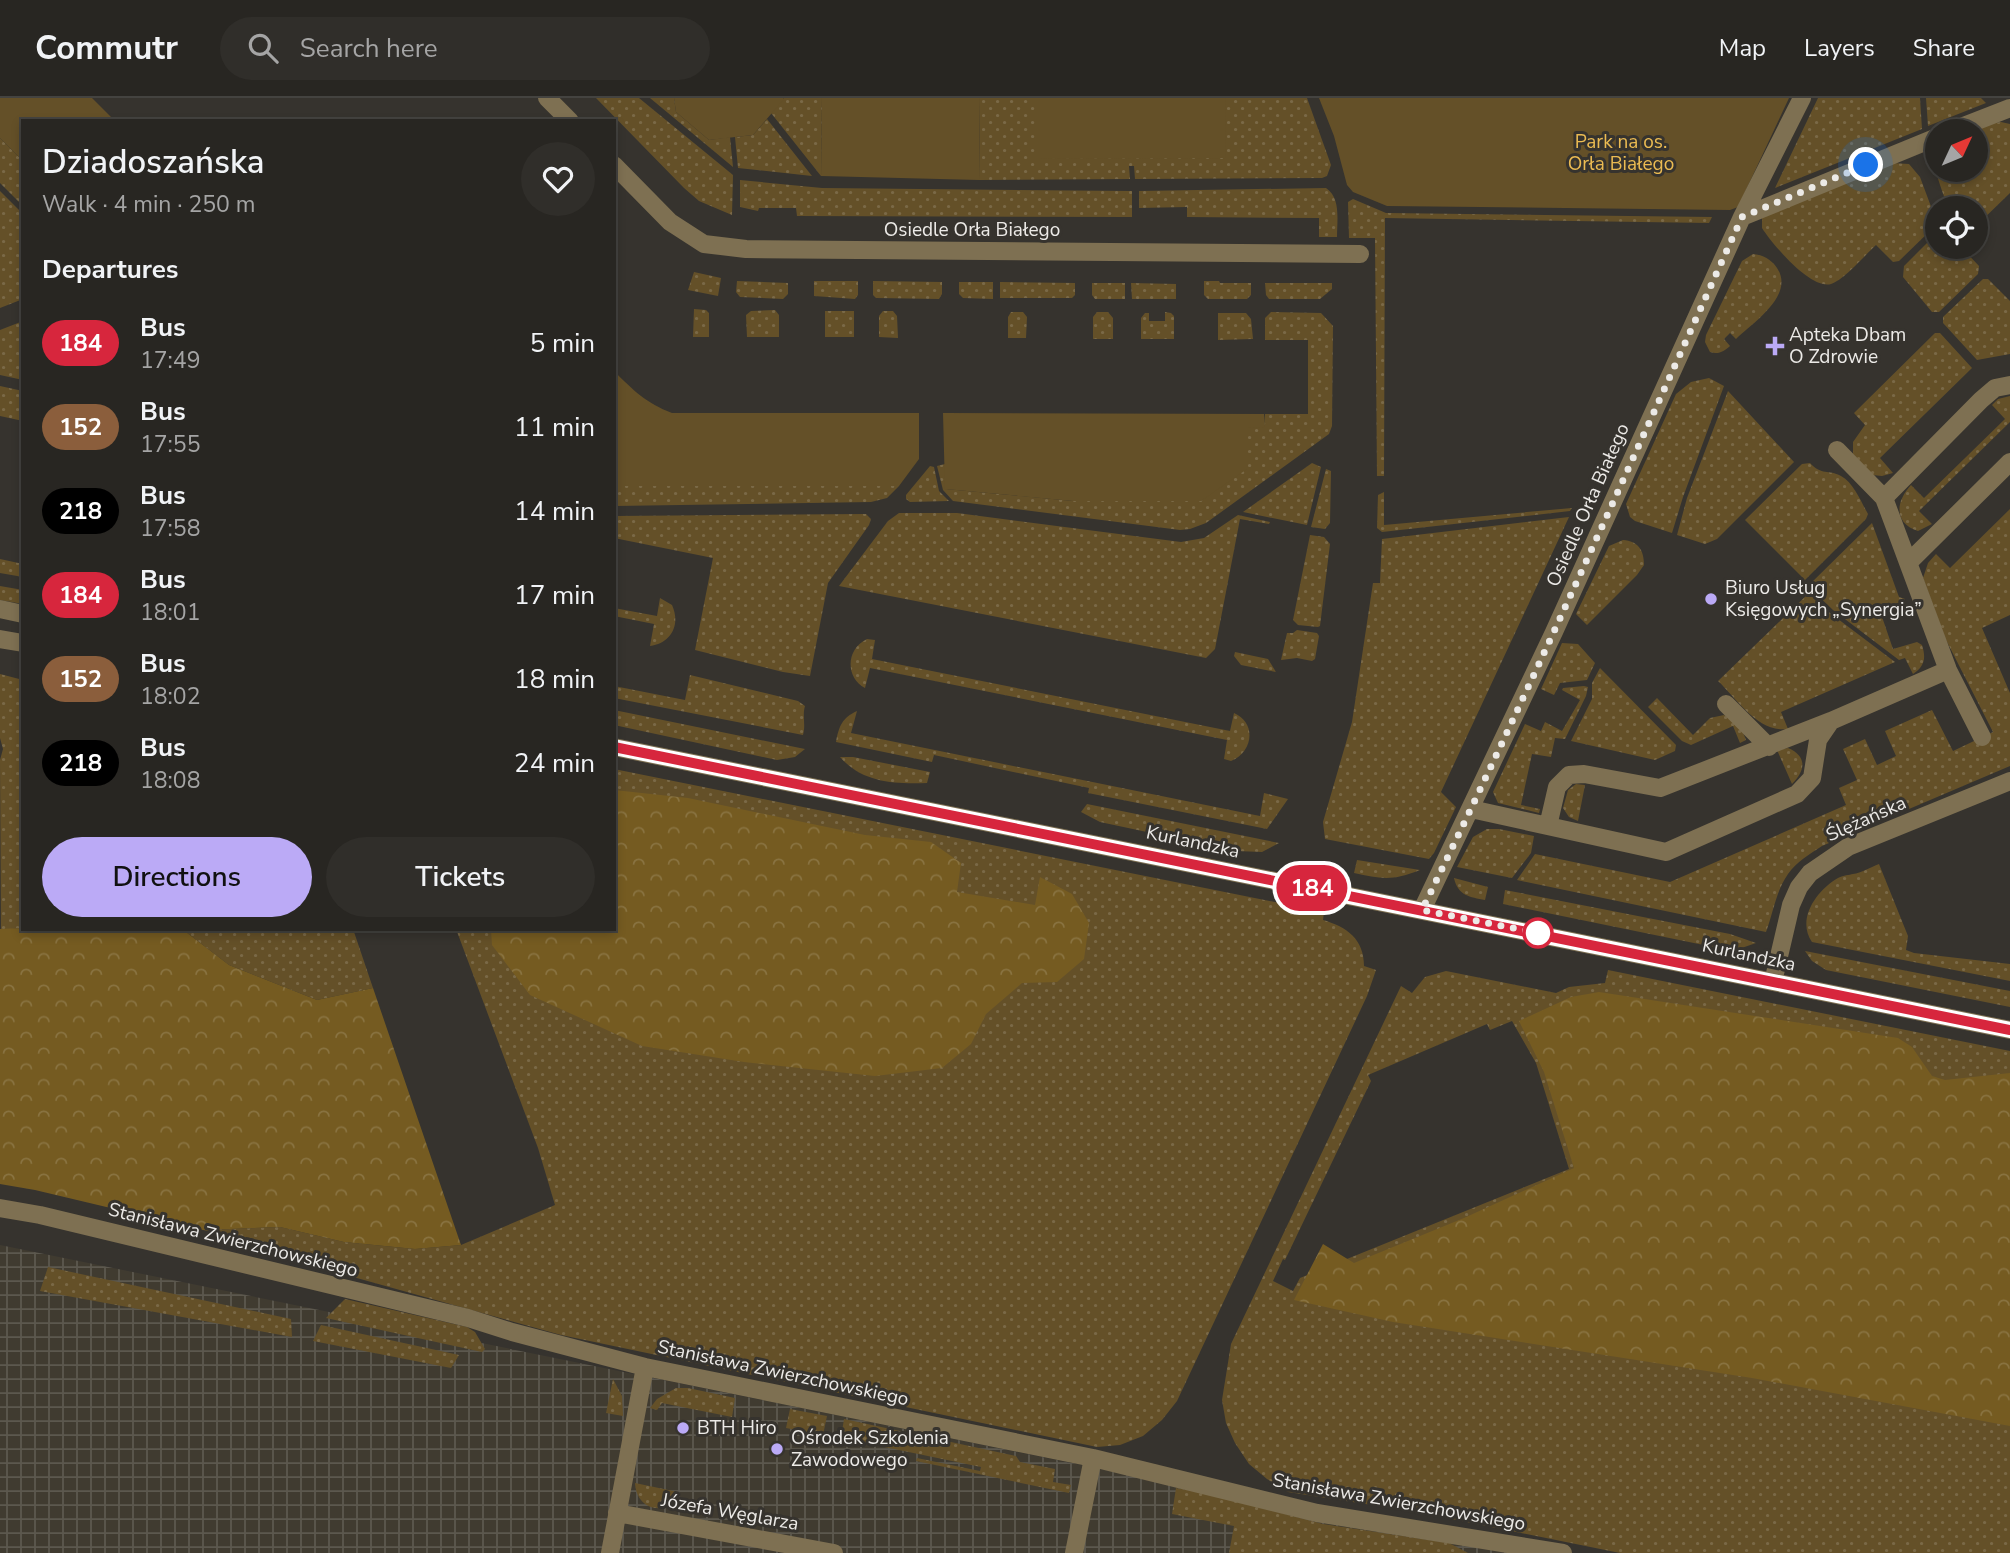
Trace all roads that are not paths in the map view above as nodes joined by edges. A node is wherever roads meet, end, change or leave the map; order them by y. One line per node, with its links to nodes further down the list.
1 (547, 98): 4 (street)
2 (1802, 98): 8 (street, Osiedle Orła Białego)
3 (2010, 108): 5 (street)
4 (568, 119)
5 (1982, 119)
6 (1925, 142): 8 (street)
7 (616, 167): 9 (street, Osiedle Orła Białego)
8 (1742, 217): 26 (street, Osiedle Orła Białego)
9 (1360, 254)
10 (2010, 385): 13 (street)
11 (1837, 450): 13 (street)
12 (2010, 462): 14 (street)
13 (1884, 498): 14 (street)
14 (1909, 562): 19 (street)
15 (0, 609): 16 (street)
16 (21, 614)
17 (0, 639): 18 (street)
18 (21, 643)
19 (1948, 670): 21 (street); 22 (street)
20 (1726, 704): 24 (street)
21 (1831, 721): 24 (street); 27 (street)
22 (1982, 737)
23 (616, 747): 28 (street, Kurlandzka)
24 (1769, 747): 27 (street)
25 (2010, 781): 29 (street, Ślężańska)
26 (1471, 809): 27 (street); 28 (street, Osiedle Orła Białego)
27 (1548, 825)
28 (1422, 910): 29 (street, Kurlandzka)
29 (1773, 982): 30 (street, Kurlandzka)
30 (2010, 1030)
31 (0, 1208): 32 (street, Stanisława Zwierzchowskiego)
32 (645, 1367): 33 (street, Stanisława Zwierzchowskiego); 34 (street)
33 (1093, 1458): 35 (street, Stanisława Zwierzchowskiego); 38 (street)
34 (617, 1513): 36 (street); 37 (street, Józefa Węglarza)
35 (1502, 1548): 39 (street, Stanisława Zwierzchowskiego)
36 (610, 1553)
37 (834, 1553)
38 (1073, 1553)
39 (1563, 1553)

